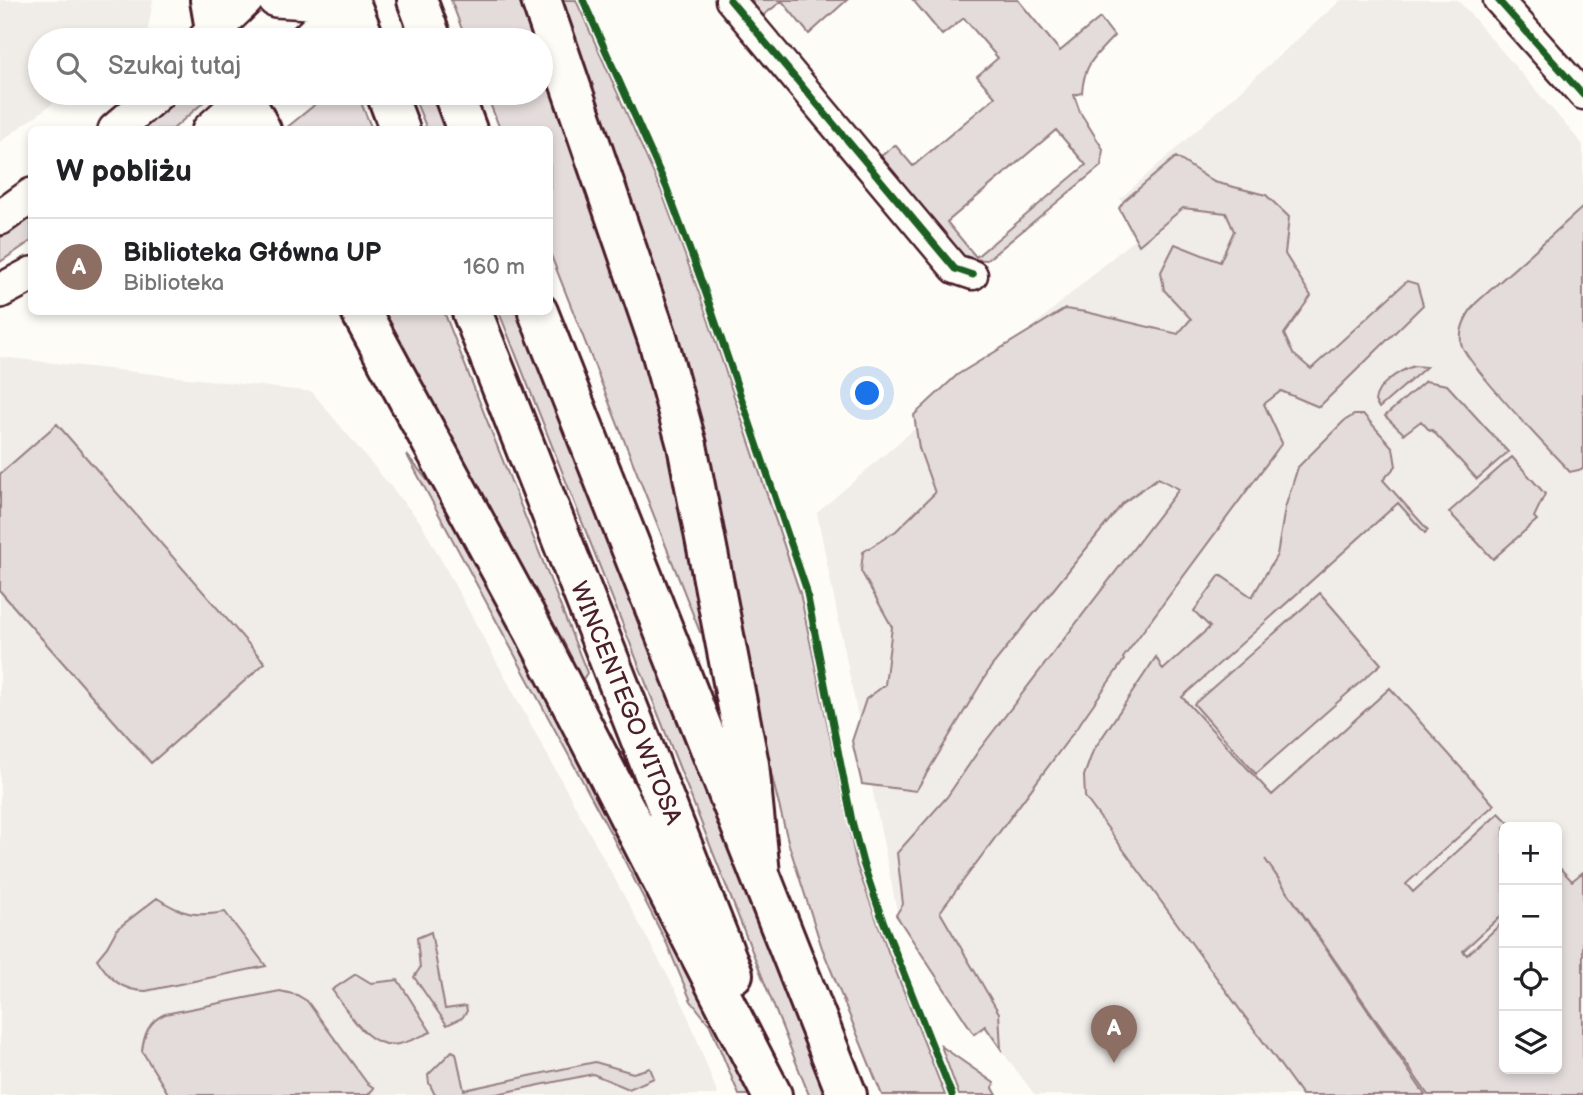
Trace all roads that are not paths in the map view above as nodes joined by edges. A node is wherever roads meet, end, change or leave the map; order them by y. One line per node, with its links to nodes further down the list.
1 (248, 0): 7 (street)
2 (541, 0): 9 (main road)
3 (730, 0): 22 (street)
4 (1498, 0): 11 (street)
5 (347, 1): 6 (street); 8 (main road)
6 (299, 19)
7 (218, 27)
8 (359, 28)
9 (551, 28)
10 (553, 35): 28 (main road)
11 (1583, 95)
12 (144, 105): 16 (street)
13 (246, 105): 17 (street)
14 (391, 105): 18 (main road)
15 (458, 105): 19 (main road)
16 (120, 126)
17 (215, 126)
18 (398, 126)
19 (465, 126)
20 (28, 198): 21 (street)
21 (0, 218)
22 (973, 275)
23 (28, 276): 24 (street)
24 (0, 291)
25 (363, 315): 29 (main road)
26 (473, 315): 30 (main road, WINCENTEGO WITOSA)
27 (539, 315): 28 (main road)
28 (760, 874): 31 (main road)
29 (772, 1095)
30 (782, 1095)
31 (847, 1095)

